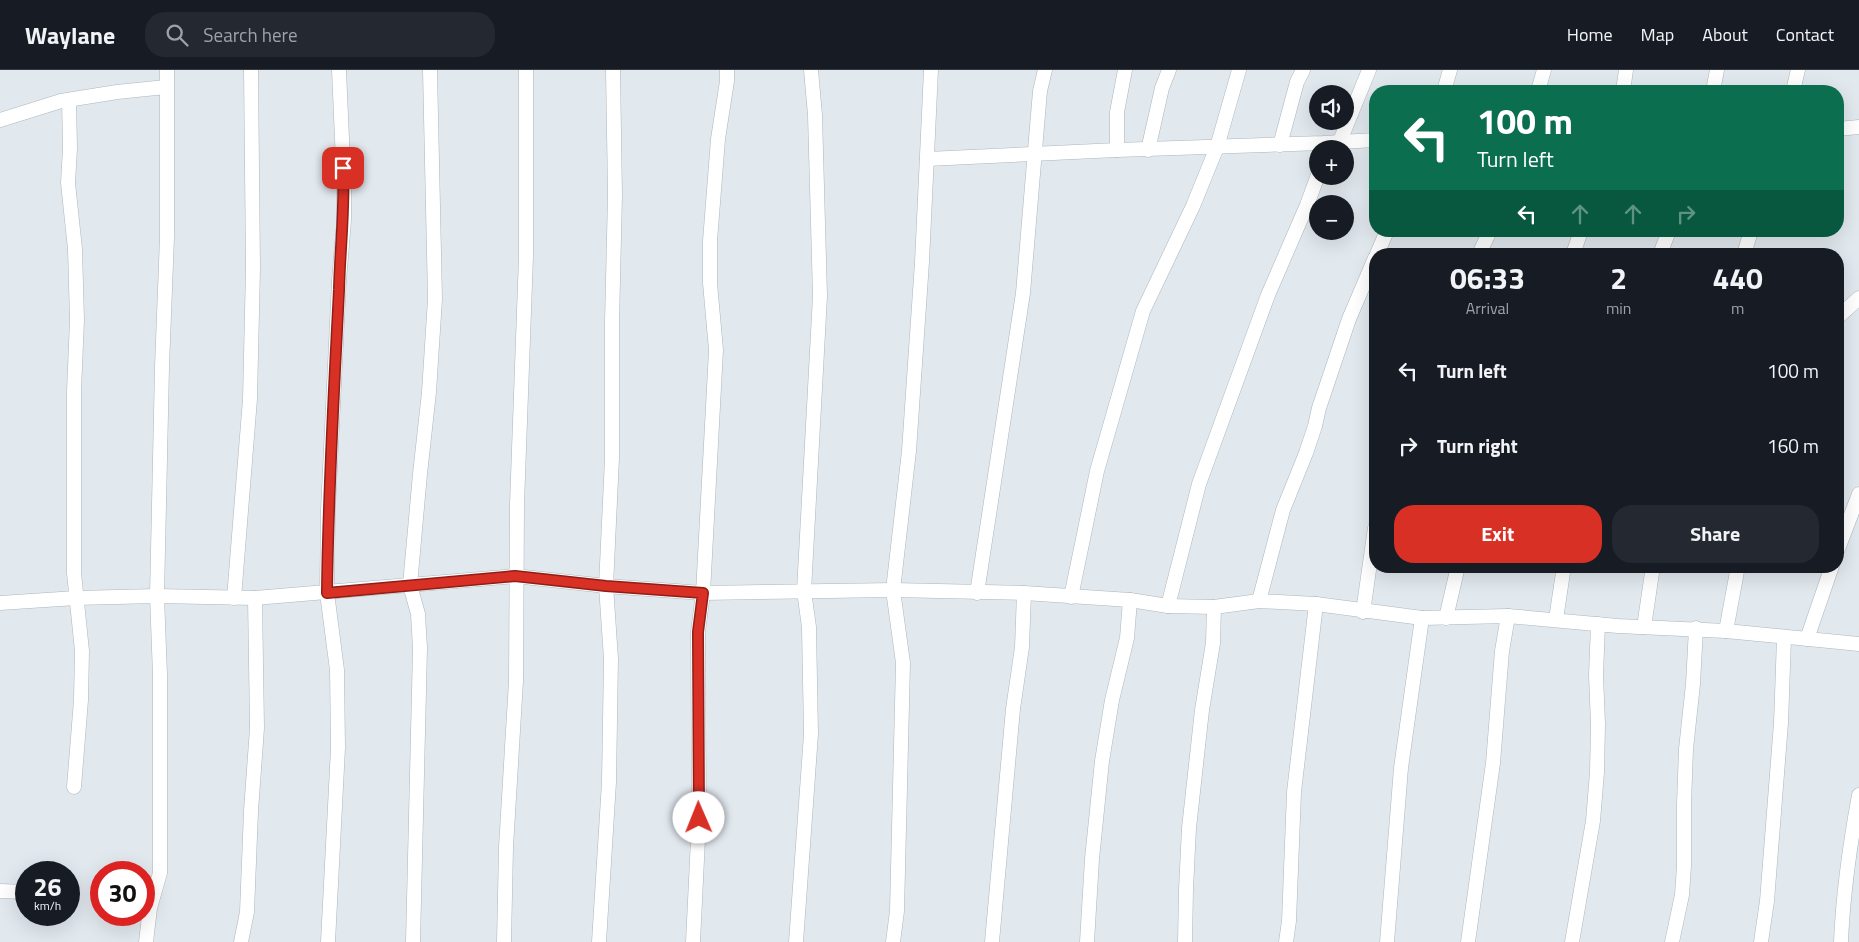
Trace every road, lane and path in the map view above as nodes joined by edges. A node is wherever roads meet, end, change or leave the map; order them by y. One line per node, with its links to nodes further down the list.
1 (167, 70): 26 (street)
2 (251, 70): 65 (street)
3 (339, 70): 58 (street)
4 (430, 70): 54 (street)
5 (526, 70): 53 (street)
6 (613, 70): 55 (street)
7 (727, 70): 59 (street)
8 (811, 70): 57 (street)
9 (931, 70): 40 (street)
10 (1045, 70): 39 (street)
11 (1125, 70): 37 (street)
12 (1169, 70): 38 (street)
13 (1239, 70): 36 (street)
14 (1303, 70): 34 (street)
15 (1369, 70): 31 (street)
16 (1450, 70): 21 (street)
17 (1544, 70): 22 (street)
18 (1626, 70): 23 (street)
19 (1717, 70): 24 (street)
20 (1798, 70): 25 (street)
21 (1446, 85)
22 (1540, 85)
23 (1624, 85)
24 (1714, 85)
25 (1794, 85)
26 (166, 87): 27 (street); 62 (street)
27 (69, 100): 28 (street); 64 (street)
28 (0, 120)
29 (1859, 127): 30 (street)
30 (1844, 128)
31 (1341, 140)
32 (1369, 140): 33 (street)
33 (1354, 141)
34 (1280, 145): 35 (street); 36 (street)
35 (1309, 146)
36 (1217, 147): 38 (street); 63 (street)
37 (1116, 150): 38 (street); 39 (street)
38 (1148, 150)
39 (1035, 154): 40 (street); 60 (street)
40 (927, 159): 56 (street)
41 (1314, 185): 71 (street)
42 (1369, 272): 69 (street)
43 (1859, 298): 44 (street)
44 (1844, 312)
45 (1859, 494): 46 (street)
46 (1844, 533)
47 (1369, 570): 73 (street)
48 (1456, 573): 76 (street)
49 (1563, 573): 77 (street)
50 (1652, 573): 79 (street)
51 (1737, 573): 81 (street)
52 (1830, 573): 83 (street)
53 (515, 576): 54 (street); 55 (street); 93 (street)
54 (410, 585): 58 (street); 92 (street)
55 (606, 586): 59 (street); 94 (street)
56 (893, 590): 57 (street); 60 (street); 97 (street)
57 (804, 591): 59 (street); 96 (street)
58 (327, 593): 66 (street); 91 (street)
59 (703, 593): 95 (street)
60 (977, 593): 61 (street)
61 (1024, 593): 63 (street); 98 (street)
62 (157, 596): 64 (street); 65 (street); 89 (street)
63 (1071, 597): 67 (street)
64 (76, 598): 68 (street); 85 (street)
65 (234, 598): 66 (street)
66 (255, 598): 90 (street)
67 (1130, 600): 71 (street); 99 (street)
68 (0, 602)
69 (1259, 602): 70 (street); 72 (street)
70 (1316, 604): 73 (street); 101 (street)
71 (1168, 606): 72 (street)
72 (1214, 607): 100 (street)
73 (1363, 612): 75 (street)
74 (1508, 616): 76 (street); 77 (street); 103 (street)
75 (1422, 618): 76 (street); 102 (street)
76 (1446, 618)
77 (1556, 619): 78 (street)
78 (1598, 624): 79 (street); 104 (street)
79 (1644, 628): 80 (street)
80 (1696, 628): 81 (street); 105 (street)
81 (1726, 631): 82 (street)
82 (1784, 638): 83 (street); 106 (street)
83 (1807, 639): 84 (street)
84 (1859, 644)
85 (74, 787)
86 (1859, 795): 107 (street)
87 (0, 890): 88 (street)
88 (15, 891)
89 (146, 942)
90 (241, 942)
91 (328, 942)
92 (413, 942)
93 (504, 942)
94 (599, 942)
95 (694, 942)
96 (796, 942)
97 (893, 942)
98 (992, 942)
99 (1087, 942)
100 (1185, 942)
101 (1286, 942)
102 (1387, 942)
103 (1468, 942)
104 (1572, 942)
105 (1672, 942)
106 (1761, 942)
107 (1842, 942)

